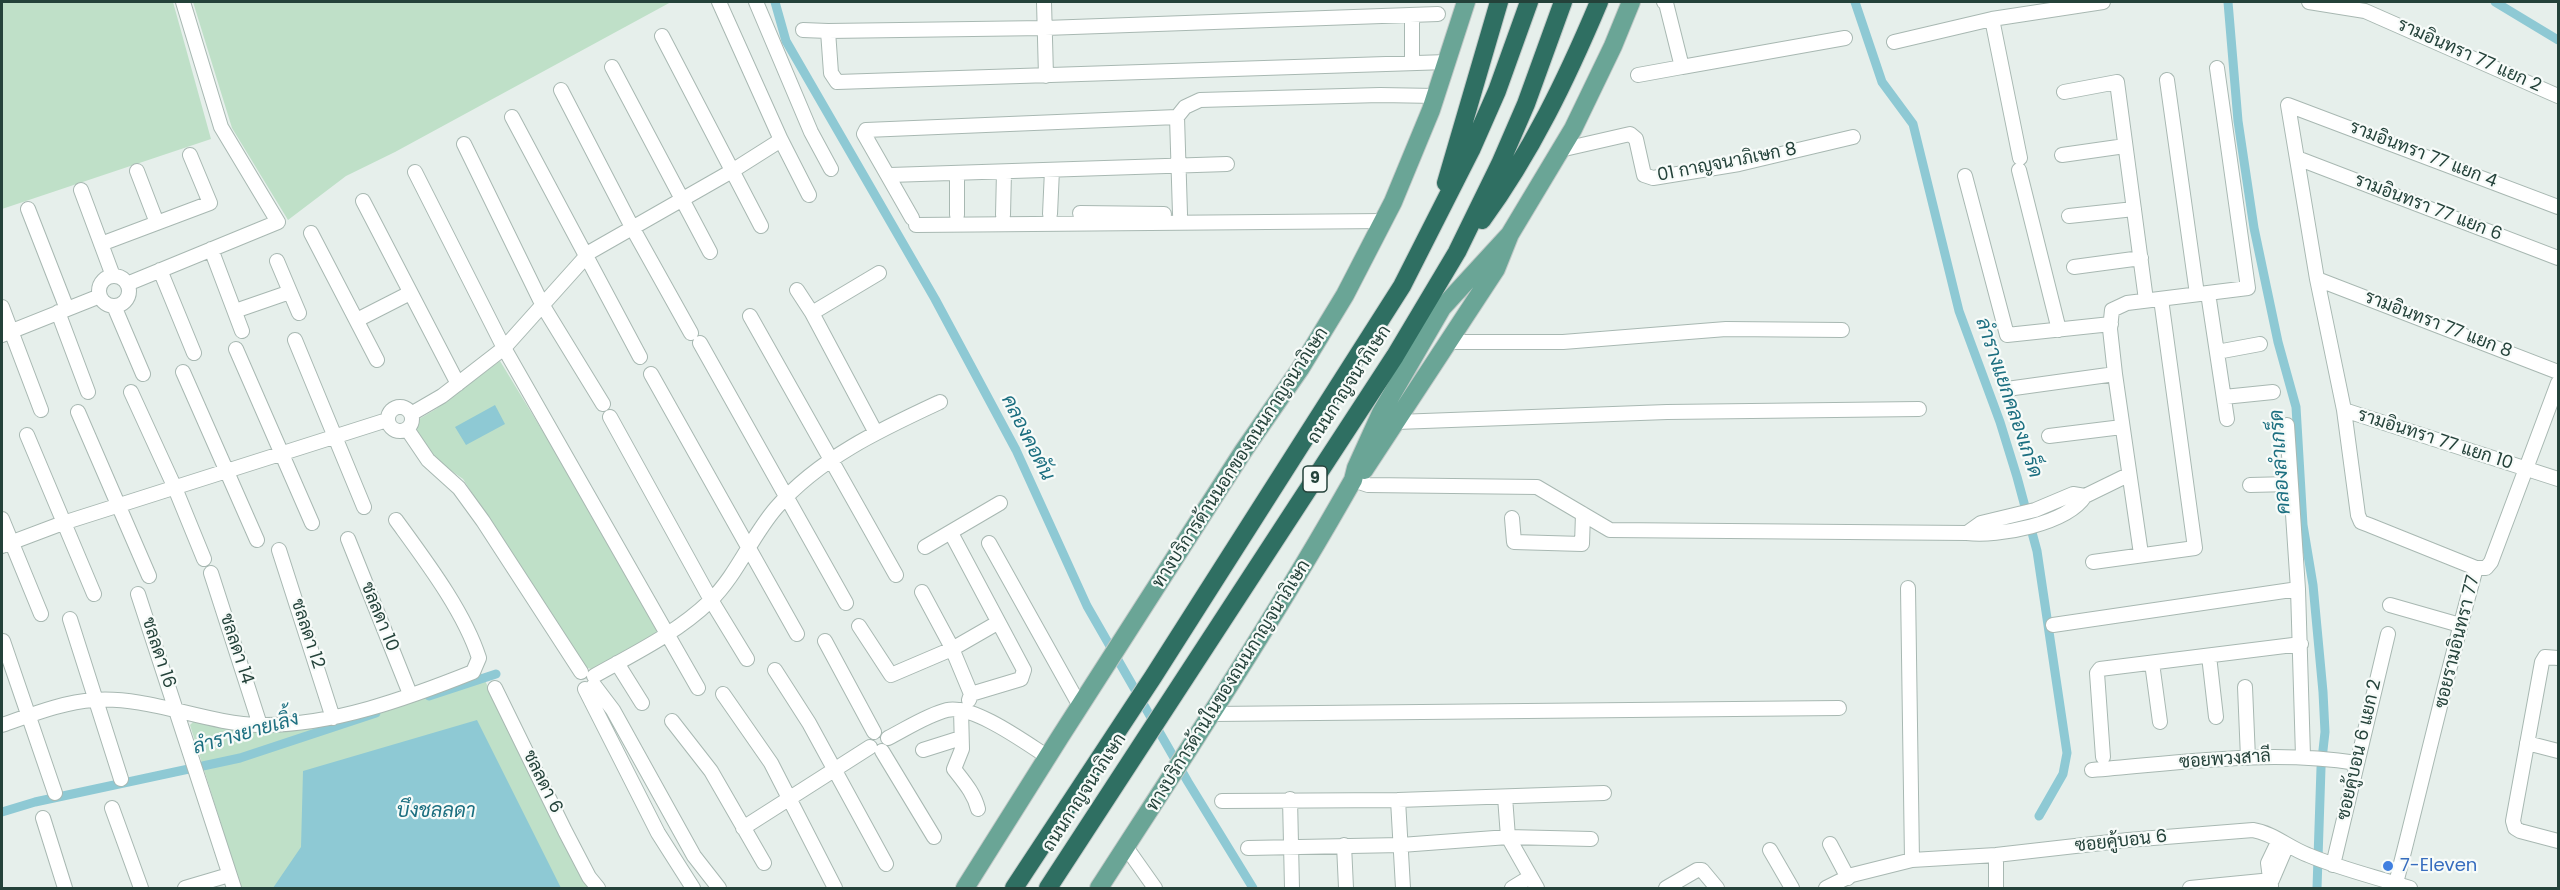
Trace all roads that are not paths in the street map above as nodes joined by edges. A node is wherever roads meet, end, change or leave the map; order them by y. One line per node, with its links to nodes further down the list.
1 (183, 2): 79 (street)
2 (719, 2): 39 (street)
3 (756, 2): 48 (street)
4 (1044, 2): 18 (street)
5 (1466, 2): 25 (main road, ทางบริการด้านนอกของถนนกาญจนาภิเษก)
6 (1499, 2): 61 (highway)
7 (1529, 2): 61 (highway, ถนนกาญจนาภิเษก / 9)
8 (1563, 2): 81 (highway, ถนนกาญจนาภิเษก / 9)
9 (1599, 2): 81 (highway)
10 (1631, 2): 42 (main road, ทางบริการด้านในของถนนกาญจนาภิเษก)
11 (1664, 2): 27 (street)
12 (2103, 2): 17 (street)
13 (2309, 2): 14 (street, รามอินทรา 77 แยก 2)
14 (2367, 6): 35 (street, รามอินทรา 77 แยก 2)
15 (1438, 14): 16 (street)
16 (1412, 16): 18 (street); 24 (street)
17 (1992, 19): 23 (street); 112 (street)
18 (1045, 28): 20 (street); 30 (street)
19 (803, 30): 20 (street)
20 (828, 31): 30 (street)
21 (662, 36): 51 (street)
22 (1845, 38): 27 (street)
23 (1894, 42)
24 (1412, 62): 25 (street); 30 (street)
25 (1447, 63): 34 (main road, ทางบริการด้านนอกของถนนกาญจนาภิเษก)
26 (612, 67): 59 (street)
27 (1682, 67): 29 (street)
28 (2217, 68): 95 (street)
29 (1638, 75)
30 (1046, 76)
31 (2167, 80): 95 (street)
32 (561, 90): 75 (street)
33 (2064, 92): 41 (street)
34 (1436, 96): 37 (street); 72 (main road, ทางบริการด้านนอกของถนนกาญจนาภิเษก)
35 (2559, 96)
36 (512, 117): 82 (street)
37 (1177, 117): 47 (street); 55 (street)
38 (1854, 137): 42 (street, 01 กาญจนาภิเษก 8)
39 (781, 140): 51 (street); 58 (street)
40 (464, 144): 100 (street)
41 (2126, 146): 43 (street); 64 (street)
42 (1560, 150): 77 (main road, ทางบริการด้านในของถนนกาญจนาภิเษก)
43 (2062, 154)
44 (190, 155): 73 (street)
45 (2297, 158): 62 (street, รามอินทรา 77 แยก 4); 84 (street, รามอินทรา 77 แยก 6); 90 (street)
46 (1227, 164): 47 (street)
47 (1178, 166): 49 (street); 69 (street)
48 (831, 170)
49 (1052, 170): 53 (street); 68 (street)
50 (137, 171): 73 (street)
51 (732, 171): 59 (street); 74 (street)
52 (416, 172): 118 (street)
53 (1004, 172): 54 (street); 70 (street)
54 (957, 173): 55 (street); 67 (street)
55 (890, 175): 72 (street)
56 (1965, 176): 112 (street)
57 (81, 190): 78 (street)
58 (809, 195)
59 (682, 199): 75 (street); 80 (street)
60 (363, 201): 94 (street)
61 (1445, 202): 293 (highway, ถนนกาญจนาภิเษก / 9)
62 (2559, 207)
63 (28, 209): 103 (street)
64 (2134, 209): 71 (street); 83 (street)
65 (1080, 213): 69 (street)
66 (1244, 213): 69 (street)
67 (957, 214)
68 (1050, 214)
69 (1180, 214)
70 (1003, 215)
71 (2069, 216)
72 (1384, 221): 225 (main road, ทางบริการด้านนอกของถนนกาญจนาภิเษก)
73 (157, 223): 78 (street)
74 (761, 226)
75 (633, 229): 82 (street); 164 (street)
76 (311, 233): 108 (street)
77 (1510, 234): 102 (main road, ทางบริการด้านในของถนนกาญจนาภิเษก); 109 (main road, ทางบริการด้านในของถนนกาญจนาภิเษก)
78 (101, 244): 89 (street)
79 (211, 249): 87 (street); 104 (street)
80 (710, 252)
81 (1457, 252): 294 (highway, ถนนกาญจนาภิเษก / 9)
82 (585, 256): 100 (street); 122 (street)
83 (2141, 258): 86 (street); 98 (street)
84 (2559, 258)
85 (278, 261): 93 (street)
86 (2074, 267)
87 (160, 270): 91 (street); 121 (street)
88 (879, 273): 106 (street)
89 (113, 276): 91 (street); 96 (street)
90 (2317, 279): 125 (street, รามอินทรา 77 แยก 8); 140 (street)
91 (127, 284): 99 (street)
92 (797, 290): 106 (street)
93 (290, 292): 104 (street); 105 (street)
94 (410, 293): 108 (street); 130 (street)
95 (2202, 294): 97 (street); 120 (street)
96 (100, 296): 99 (street); 103 (street)
97 (2161, 299): 98 (street); 182 (street)
98 (2146, 300): 110 (street)
99 (114, 306): 126 (street)
100 (543, 306): 118 (street); 137 (street)
101 (2, 307): 114 (street)
102 (1442, 308): 109 (main road); 160 (main road, ทางบริการด้านในของถนนกาญจนาภิเษก)
103 (62, 311): 114 (street); 132 (street)
104 (235, 311): 113 (street)
105 (299, 313)
106 (812, 313): 150 (street)
107 (750, 316): 155 (street)
108 (357, 320): 123 (street)
109 (1462, 323): 116 (main road, ทางบริการด้านในของถนนกาญจนาภิเษก)
110 (2111, 324): 112 (street); 128 (street)
111 (1842, 330): 116 (street)
112 (2059, 330)
113 (242, 331)
114 (6, 333): 139 (street)
115 (295, 340): 152 (street)
116 (1448, 342): 146 (main road, ทางบริการด้านในของถนนกาญจนาภิเษก)
117 (2260, 344): 120 (street)
118 (504, 348): 130 (street); 203 (street)
119 (236, 349): 154 (street)
120 (2217, 352): 135 (street)
121 (194, 353)
122 (640, 357)
123 (377, 360)
124 (183, 372): 156 (street)
125 (2559, 372)
126 (143, 374)
127 (651, 374): 179 (street)
128 (2115, 374): 131 (street); 148 (street)
129 (2559, 383): 157 (street, ซอยรามอินทรา 77)
130 (458, 384): 142 (street)
131 (2007, 389)
132 (88, 392)
133 (131, 392): 163 (street)
134 (2273, 392): 135 (street)
135 (2224, 398): 144 (street)
136 (940, 402): 150 (street)
137 (603, 404)
138 (1919, 409): 146 (street)
139 (41, 410)
140 (2343, 410): 157 (street, รามอินทรา 77 แยก 10); 185 (street)
141 (78, 412): 166 (street)
142 (411, 414): 145 (street); 149 (street)
143 (610, 417): 194 (street)
144 (2227, 419)
145 (387, 420): 149 (street); 152 (street)
146 (1397, 422): 160 (main road, ทางบริการด้านในของถนนกาญจนาภิเษก)
147 (2287, 425): 161 (street)
148 (2122, 427): 153 (street); 158 (street)
149 (407, 429): 216 (street)
150 (876, 434): 155 (street)
151 (27, 435): 172 (street)
152 (335, 436): 154 (street); 167 (street)
153 (2049, 436)
154 (281, 452): 156 (street); 173 (street)
155 (830, 460): 164 (street); 187 (street)
156 (228, 470): 163 (street); 176 (street)
157 (2526, 470): 159 (street, รามอินทรา 77 แยก 10); 185 (street, ซอยรามอินทรา 77)
158 (2128, 475): 168 (street); 182 (street)
159 (2559, 479)
160 (1353, 480): 168 (street); 229 (main road, ทางบริการด้านในของถนนกาญจนาภิเษก)
161 (2290, 484): 162 (street); 190 (street)
162 (2250, 485)
163 (175, 488): 166 (street); 183 (street)
164 (786, 498): 179 (street); 195 (street)
165 (1000, 503): 174 (street)
166 (120, 505): 172 (street); 188 (street)
167 (364, 507)
168 (1583, 514): 169 (street)
169 (1512, 518)
170 (2, 519): 178 (street)
171 (396, 520): 220 (street)
172 (63, 523): 178 (street); 192 (street)
173 (312, 523)
174 (951, 533): 180 (street); 222 (street)
175 (348, 539): 220 (street, ชลลดา 10)
176 (257, 540)
177 (989, 543): 225 (street)
178 (7, 544): 197 (street)
179 (749, 547): 194 (street); 204 (street)
180 (925, 548)
181 (279, 550): 232 (street, ชลลดา 12)
182 (2141, 554): 184 (street)
183 (204, 559)
184 (2093, 562)
185 (2476, 568): 200 (street, ซอยรามอินทรา 77)
186 (211, 573): 236 (street, ชลลดา 14)
187 (896, 575)
188 (149, 576)
189 (1908, 588): 274 (street)
190 (2298, 589): 199 (street); 208 (street)
191 (922, 592): 209 (street)
192 (94, 594)
193 (138, 594): 228 (street, ชลลดา 16)
194 (711, 600): 203 (street); 212 (street)
195 (846, 603)
196 (2390, 605): 200 (street)
197 (41, 614)
198 (69, 619): 223 (street)
199 (2053, 624)
200 (2460, 625): 282 (street, ซอยรามอินทรา 77)
201 (859, 626): 209 (street)
202 (992, 626): 209 (street)
203 (666, 634): 213 (street); 219 (street)
204 (797, 634)
205 (2388, 634): 246 (street, ซอยคู้บอน 6 แยก 2)
206 (3, 641): 230 (street)
207 (825, 641): 239 (street)
208 (2301, 644): 210 (street); 242 (street)
209 (952, 649): 222 (street)
210 (2210, 656): 214 (street); 231 (street)
211 (2559, 658): 238 (street)
212 (747, 659)
213 (617, 663): 216 (street); 224 (street)
214 (2152, 663): 234 (street); 244 (street)
215 (775, 670): 247 (street)
216 (589, 681): 289 (street); 290 (street)
217 (2245, 687): 245 (street)
218 (495, 688): 280 (street, ชลลดา 6)
219 (698, 688)
220 (410, 694): 232 (street)
221 (723, 694): 254 (street)
222 (971, 694): 227 (street)
223 (94, 700): 228 (street); 230 (street); 249 (street)
224 (642, 704)
225 (1080, 706): 243 (main road, ทางบริการด้านนอกของถนนกาญจนาภิเษก)
226 (1839, 708): 229 (street)
227 (963, 711): 237 (street); 239 (street); 243 (street)
228 (178, 712): 236 (street); 278 (street, ชลลดา 16)
229 (1213, 714): 270 (main road, ทางบริการด้านในของถนนกาญจนาภิเษก)
230 (29, 716): 235 (street); 250 (street)
231 (2216, 717)
232 (333, 718): 236 (street)
233 (672, 722): 260 (street)
234 (2160, 722)
235 (2, 725)
236 (260, 725)
237 (962, 738): 240 (street); 258 (street)
238 (2527, 743): 241 (street); 264 (street)
239 (880, 745): 247 (street); 261 (street)
240 (923, 750)
241 (2559, 751)
242 (2305, 756): 245 (street, ซอยพวงสาลี); 246 (street, ซอยพวงสาลี)
243 (1048, 757): 292 (main road, ทางบริการด้านนอกของถนนกาญจนาภิเษก)
244 (2103, 757)
245 (2248, 758): 248 (street, ซอยพวงสาลี)
246 (2357, 763): 276 (street, ซอยคู้บอน 6 แยก 2)
247 (834, 770): 254 (street); 277 (street)
248 (2092, 770)
249 (121, 779)
250 (55, 793)
251 (1604, 793): 252 (street)
252 (1505, 797): 255 (street); 262 (street)
253 (1290, 799): 255 (street); 256 (street); 267 (street)
254 (788, 800): 260 (street); 291 (street)
255 (1398, 800): 265 (street)
256 (1222, 801)
257 (112, 808): 285 (street)
258 (978, 809)
259 (43, 818): 284 (street)
260 (743, 828): 275 (street)
261 (934, 837)
262 (1508, 837): 263 (street); 265 (street); 281 (street)
263 (1591, 840)
264 (2559, 841)
265 (1401, 844): 268 (street); 299 (street)
266 (1830, 844): 279 (street)
267 (1291, 845): 268 (street); 271 (street); 297 (street)
268 (1344, 846): 298 (street)
269 (2289, 846): 273 (street, ซอยคู้บอน 6); 276 (street, ซอยคู้บอน 6); 283 (street)
270 (1126, 847): 295 (main road, ทางบริการด้านในของถนนกาญจนาภิเษก); 296 (street)
271 (1248, 848)
272 (1770, 850): 303 (street)
273 (1996, 855): 274 (street, ซอยคู้บอน 6); 305 (street)
274 (1912, 860): 279 (street, ซอยคู้บอน 6)
275 (765, 863)
276 (2328, 863): 282 (street, ซอยคู้บอน 6)
277 (886, 864)
278 (229, 875): 286 (street); 287 (street, ชลลดา 16)
279 (1848, 878): 304 (street, ซอยคู้บอน 6)
280 (589, 883): 288 (street, ชลลดา 6)
281 (1533, 883): 300 (street)
282 (2396, 883): 307 (street, ซอยคู้บอน 6)
283 (2272, 884): 306 (street)
284 (65, 888)
285 (141, 888)
286 (184, 888)
287 (234, 888)
288 (598, 888)
289 (693, 888)
290 (719, 888)
291 (835, 888)
292 (965, 888)
293 (1014, 888)
294 (1048, 888)
295 (1099, 888)
296 (1155, 888)
297 (1292, 888)
298 (1347, 888)
299 (1402, 888)
300 (1512, 888)
301 (1666, 888): 302 (street)
302 (1717, 888)
303 (1792, 888)
304 (1826, 888)
305 (1996, 888)
306 (2190, 888)
307 (2410, 888)

